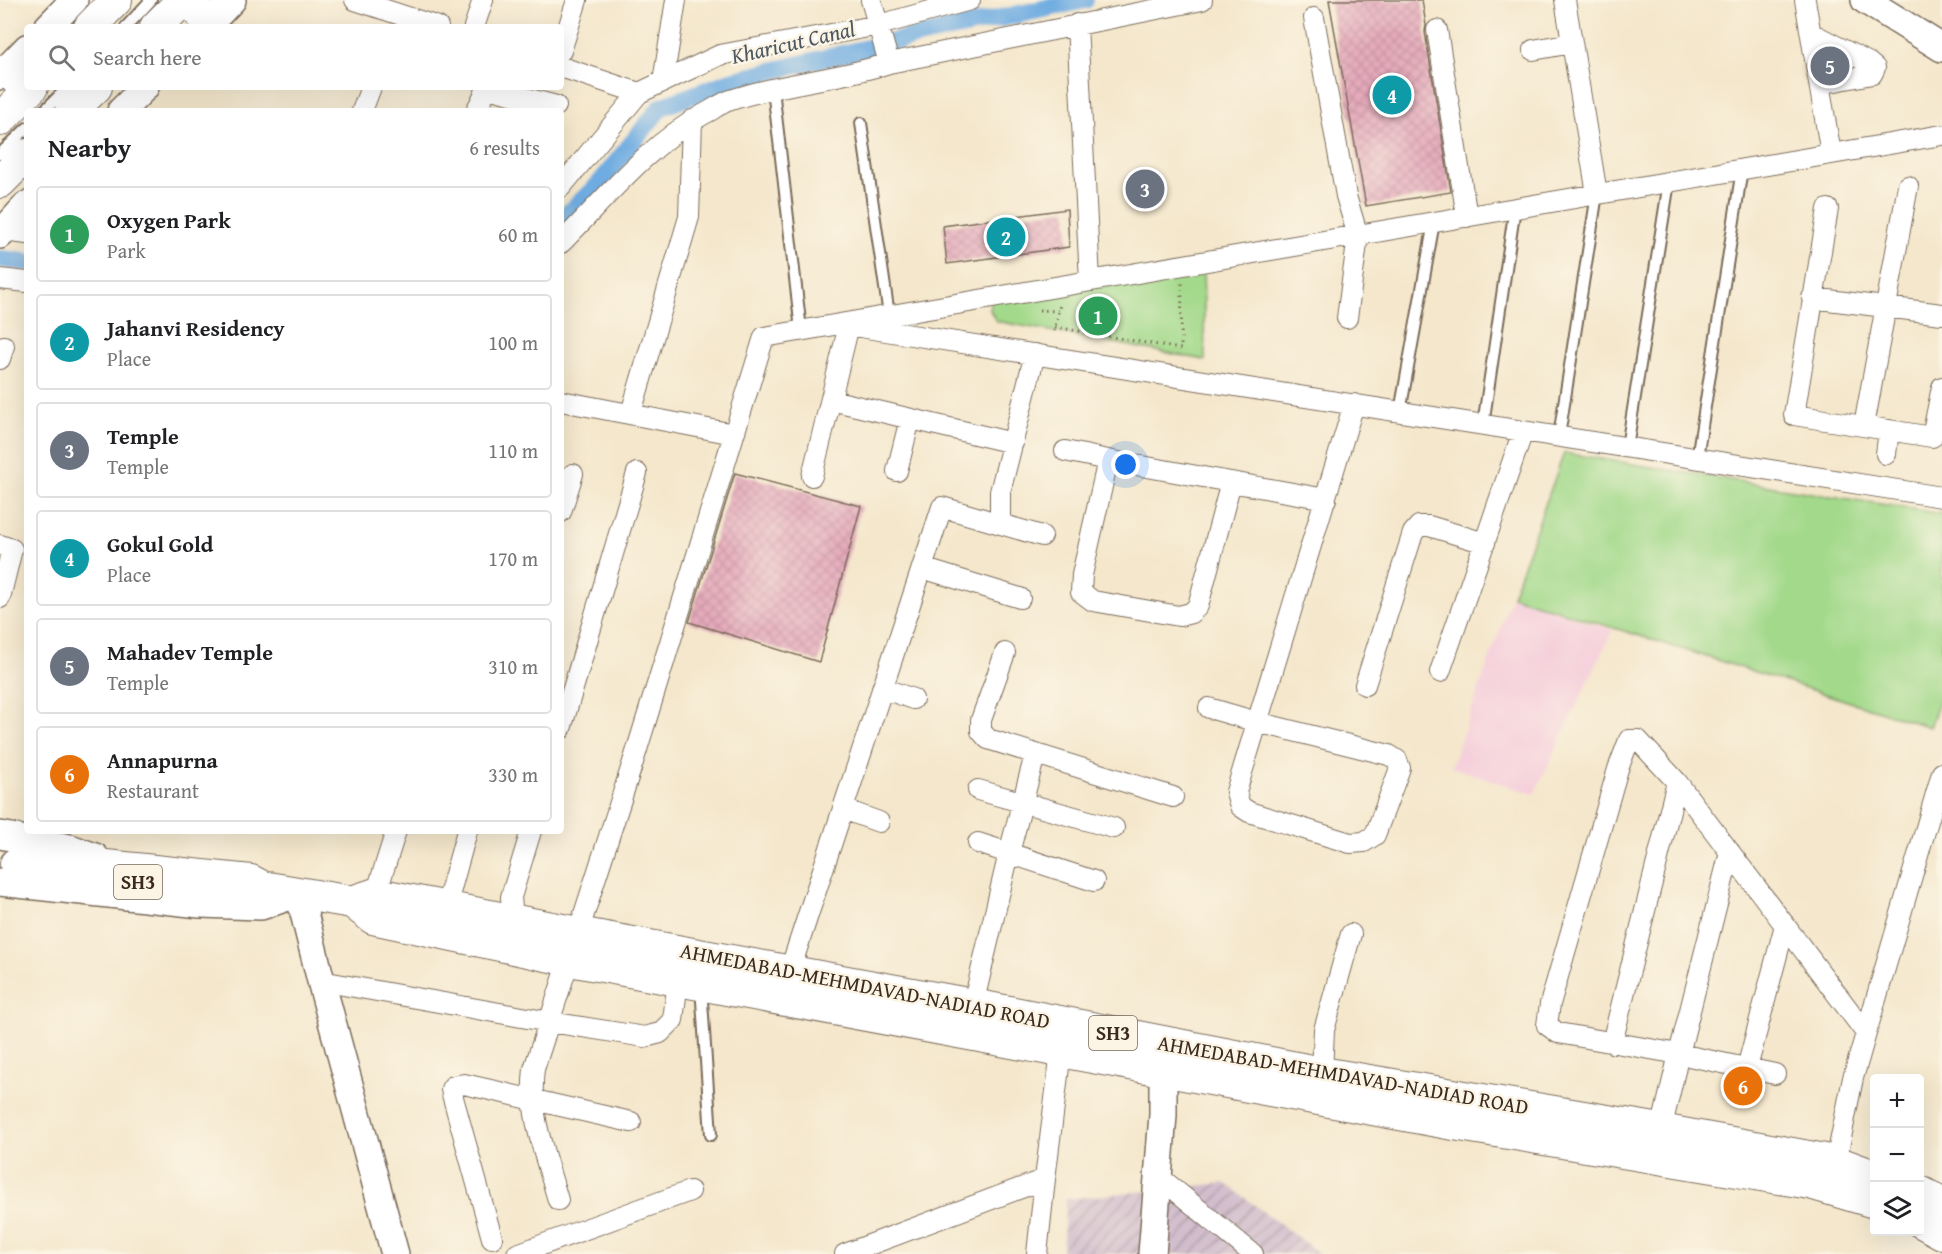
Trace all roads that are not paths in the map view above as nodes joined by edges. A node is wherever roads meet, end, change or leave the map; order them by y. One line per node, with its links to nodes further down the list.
1 (74, 0): 17 (street)
2 (116, 0): 18 (main road)
3 (151, 0): 19 (lane)
4 (185, 0): 20 (main road); 21 (main road)
5 (232, 0): 22 (street)
6 (355, 0): 23 (street)
7 (483, 0): 24 (street)
8 (577, 0): 29 (street)
9 (676, 0): 37 (street)
10 (871, 0): 26 (street)
11 (970, 0): 26 (street)
12 (1202, 0): 25 (street)
13 (1565, 0): 30 (street)
14 (1805, 0): 28 (street)
15 (1865, 0): 31 (street)
16 (1314, 18): 73 (street)
17 (51, 24)
18 (93, 24)
19 (129, 24)
20 (159, 24)
21 (207, 24)
22 (209, 24)
23 (429, 24)
24 (475, 24)
25 (1077, 24): 33 (street); 76 (street)
26 (879, 25): 33 (street); 37 (street)
27 (1437, 30): 70 (street)
28 (1811, 33): 38 (street); 38 (street)
29 (564, 41)
30 (1572, 43): 32 (street); 66 (street)
31 (1942, 48)
32 (1533, 50)
33 (889, 63): 39 (street)
34 (11, 65): 36 (main road)
35 (564, 68): 46 (street)
36 (24, 82)
37 (663, 82): 46 (street)
38 (1819, 84): 59 (street)
39 (773, 89): 54 (street); 84 (lane)
40 (57, 90): 47 (lane)
41 (93, 90): 49 (main road)
42 (142, 90): 50 (street)
43 (370, 90): 51 (street)
44 (490, 90): 52 (street)
45 (496, 90): 48 (street)
46 (639, 93): 64 (street)
47 (35, 96): 53 (main road)
48 (556, 106)
49 (75, 108)
50 (124, 108)
51 (363, 108)
52 (478, 108)
53 (0, 120)
54 (692, 120): 74 (street); 91 (street)
55 (861, 123): 81 (lane)
56 (24, 131): 58 (lane)
57 (1942, 135): 59 (street)
58 (0, 154)
59 (1831, 154): 61 (street)
60 (24, 158): 62 (main road)
61 (1742, 170): 63 (street); 103 (lane)
62 (0, 182)
63 (1669, 182): 66 (street); 100 (lane)
64 (564, 183)
65 (1908, 186): 79 (street)
66 (1597, 194): 67 (street); 98 (lane)
67 (1515, 207): 70 (street); 93 (lane)
68 (1828, 209): 78 (street)
69 (24, 210): 72 (street)
70 (1467, 217): 71 (street)
71 (1434, 222): 73 (street); 90 (lane)
72 (10, 233)
73 (1358, 236): 76 (street); 82 (street)
74 (564, 240)
75 (0, 279): 77 (street)
76 (1090, 281): 81 (street)
77 (24, 282)
78 (1812, 298): 79 (street); 94 (street)
79 (1886, 307): 80 (street); 94 (street)
80 (1942, 314)
81 (889, 315): 83 (street)
82 (1347, 318)
83 (845, 324): 84 (street); 85 (street); 87 (street)
84 (801, 330): 97 (street)
85 (1035, 354): 89 (street); 99 (street)
86 (1942, 387): 95 (street)
87 (831, 400): 92 (street); 108 (street)
88 (564, 402): 91 (street)
89 (1354, 404): 90 (street); 111 (street)
90 (1400, 412): 93 (street)
91 (631, 413): 97 (street)
92 (910, 418): 99 (street); 105 (street)
93 (1483, 425): 96 (street)
94 (1864, 426): 95 (street)
95 (1889, 430): 102 (street)
96 (1523, 431): 98 (street); 115 (street)
97 (734, 434): 155 (street)
98 (1559, 436): 100 (street)
99 (1013, 443): 113 (street)
100 (1627, 447): 103 (street)
101 (1065, 451): 104 (street)
102 (1886, 454)
103 (1696, 458): 110 (street)
104 (1108, 460): 109 (street); 109 (street)
105 (897, 471)
106 (637, 472): 126 (street)
107 (573, 474): 112 (street)
108 (812, 476)
109 (1231, 482): 111 (street)
110 (1942, 497)
111 (1326, 499): 127 (street)
112 (564, 502)
113 (1000, 524): 114 (street); 117 (street)
114 (1042, 536)
115 (1485, 543): 121 (street); 122 (street)
116 (0, 545): 118 (street)
117 (922, 568): 119 (street); 123 (street)
118 (0, 598)
119 (1020, 598)
120 (1005, 653): 128 (street)
121 (1440, 672)
122 (1365, 685)
123 (882, 688): 124 (street); 134 (street)
124 (913, 699)
125 (1209, 708): 127 (street)
126 (564, 719)
127 (1257, 722): 127 (street)
128 (1035, 755): 132 (street); 133 (street)
129 (1942, 773): 135 (street)
130 (1677, 782): 143 (street); 162 (street); 162 (street)
131 (978, 790): 133 (street)
132 (1173, 796)
133 (1022, 802): 137 (street); 144 (street)
134 (843, 809): 136 (street); 156 (street)
135 (1935, 820): 161 (street)
136 (879, 822)
137 (1114, 828)
138 (395, 834): 150 (street)
139 (466, 834): 151 (street)
140 (530, 834): 152 (street)
141 (0, 835): 145 (street, SH3)
142 (978, 843): 144 (street)
143 (1730, 852): 153 (street); 164 (street)
144 (1009, 853): 147 (street); 159 (street)
145 (130, 868): 146 (main road); 148 (main road)
146 (5, 869): 148 (main road, SH3); 149 (street)
147 (1094, 881)
148 (262, 887): 149 (main road, AHMEDABAD-MEHMDAVAD-NADIAD ROAD)
149 (299, 893): 150 (main road, AHMEDABAD-MEHMDAVAD-NADIAD ROAD); 157 (street)
150 (364, 898): 151 (main road, AHMEDABAD-MEHMDAVAD-NADIAD ROAD / SH3); 155 (main road)
151 (447, 907): 152 (main road, AHMEDABAD-MEHMDAVAD-NADIAD ROAD / SH3)
152 (513, 919): 155 (main road, AHMEDABAD-MEHMDAVAD-NADIAD ROAD / SH3)
153 (1785, 925): 161 (street); 166 (street)
154 (1351, 934): 167 (street)
155 (574, 946): 156 (main road, AHMEDABAD-MEHMDAVAD-NADIAD ROAD / SH3); 158 (main road); 160 (street)
156 (790, 970): 159 (main road, AHMEDABAD-MEHMDAVAD-NADIAD ROAD / SH3)
157 (321, 981): 160 (street); 185 (street)
158 (690, 982): 160 (street); 163 (main road); 172 (lane)
159 (973, 1005): 165 (main road, AHMEDABAD-MEHMDAVAD-NADIAD ROAD / SH3)
160 (550, 1022): 169 (street)
161 (1866, 1033): 174 (street)
162 (1612, 1043): 164 (street)
163 (1061, 1051): 165 (main road); 176 (street)
164 (1679, 1054): 166 (street); 171 (street)
165 (1163, 1057): 167 (main road, AHMEDABAD-MEHMDAVAD-NADIAD ROAD / SH3); 173 (street); 174 (main road)
166 (1747, 1068): 168 (street)
167 (1322, 1073): 171 (main road, AHMEDABAD-MEHMDAVAD-NADIAD ROAD / SH3)
168 (1775, 1074)
169 (532, 1099): 170 (street); 180 (street); 184 (street)
170 (631, 1122)
171 (1661, 1130): 174 (main road, AHMEDABAD-MEHMDAVAD-NADIAD ROAD / SH3)
172 (711, 1135)
173 (1158, 1176): 189 (street); 190 (street)
174 (1833, 1176): 175 (main road, AHMEDABAD-MEHMDAVAD-NADIAD ROAD / SH3); 179 (main road)
175 (1870, 1176)
176 (1045, 1179): 187 (street); 188 (street)
177 (690, 1191): 186 (street)
178 (1924, 1194): 181 (main road)
179 (1870, 1199)
180 (558, 1200)
181 (1942, 1203)
182 (1924, 1223): 183 (main road)
183 (1942, 1233)
184 (492, 1238)
185 (395, 1254)
186 (517, 1254)
187 (845, 1254)
188 (1037, 1254)
189 (1152, 1254)
190 (1253, 1254)

